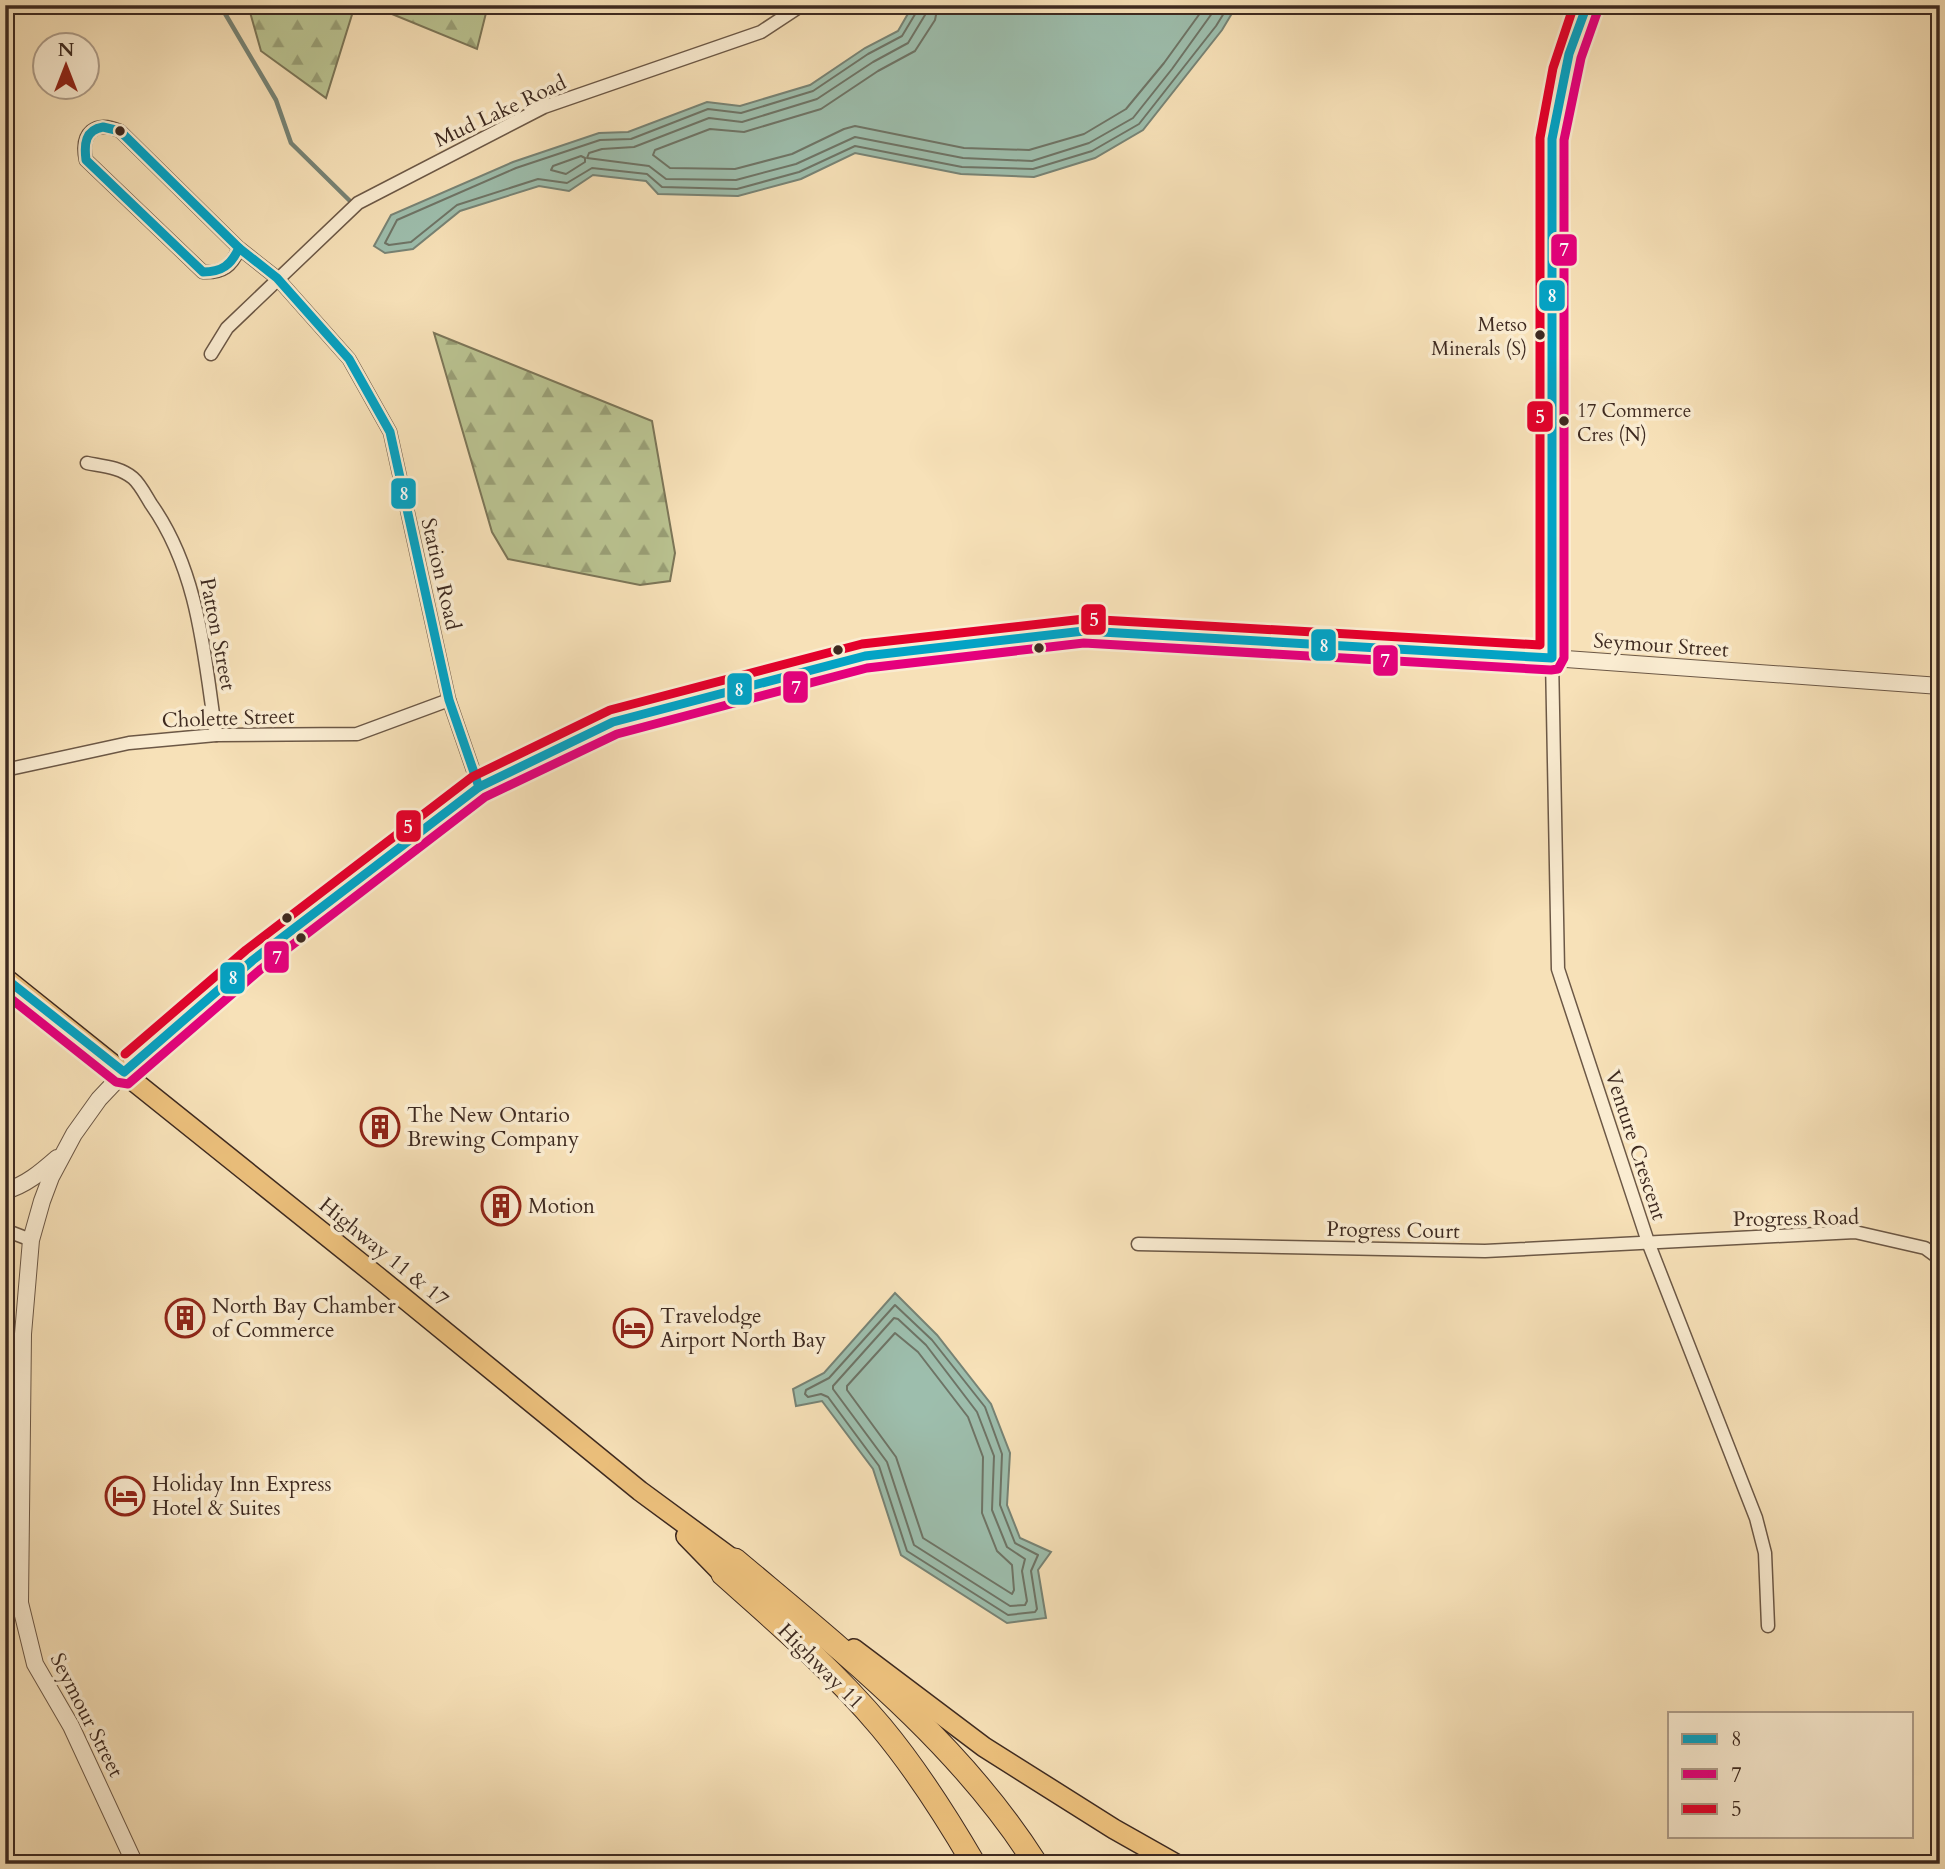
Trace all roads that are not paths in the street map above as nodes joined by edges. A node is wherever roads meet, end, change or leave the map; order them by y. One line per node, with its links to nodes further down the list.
1 (802, 5): 4 (street, Mud Lake Road)
2 (1587, 5): 7 (street, Venture Crescent)
3 (239, 248): 3 (street, Station Road); 4 (street, Station Road)
4 (277, 278): 5 (street); 9 (street, Station Road)
5 (211, 354)
6 (87, 463): 10 (street, Patton Street)
7 (1552, 658): 8 (street, Seymour Street); 12 (street, Seymour Street); 19 (street, Venture Crescent)
8 (1940, 686)
9 (449, 699): 10 (street, Cholette Street); 12 (street, Station Road)
10 (216, 735): 11 (street, Cholette Street)
11 (5, 770)
12 (479, 787): 14 (street, Seymour Street)
13 (5, 978): 14 (highway, Highway 11 & 17)
14 (124, 1072): 15 (street, Seymour Street); 22 (highway, Highway 11 & 17)
15 (62, 1154): 16 (street); 18 (street, Seymour Street)
16 (5, 1191)
17 (5, 1230): 18 (street)
18 (30, 1240): 25 (street, Seymour Street)
19 (1648, 1242): 20 (street, Progress Court); 21 (street, Progress Road); 23 (street, Venture Crescent)
20 (1138, 1244)
21 (1940, 1259)
22 (729, 1567): 24 (highway, Highway 11); 28 (highway, Highway 11); 29 (highway, Highway 11 & 17)
23 (1768, 1626)
24 (905, 1758): 26 (highway); 27 (highway, Highway 11)
25 (135, 1864)
26 (960, 1864)
27 (974, 1864)
28 (1036, 1864)
29 (1176, 1864)

